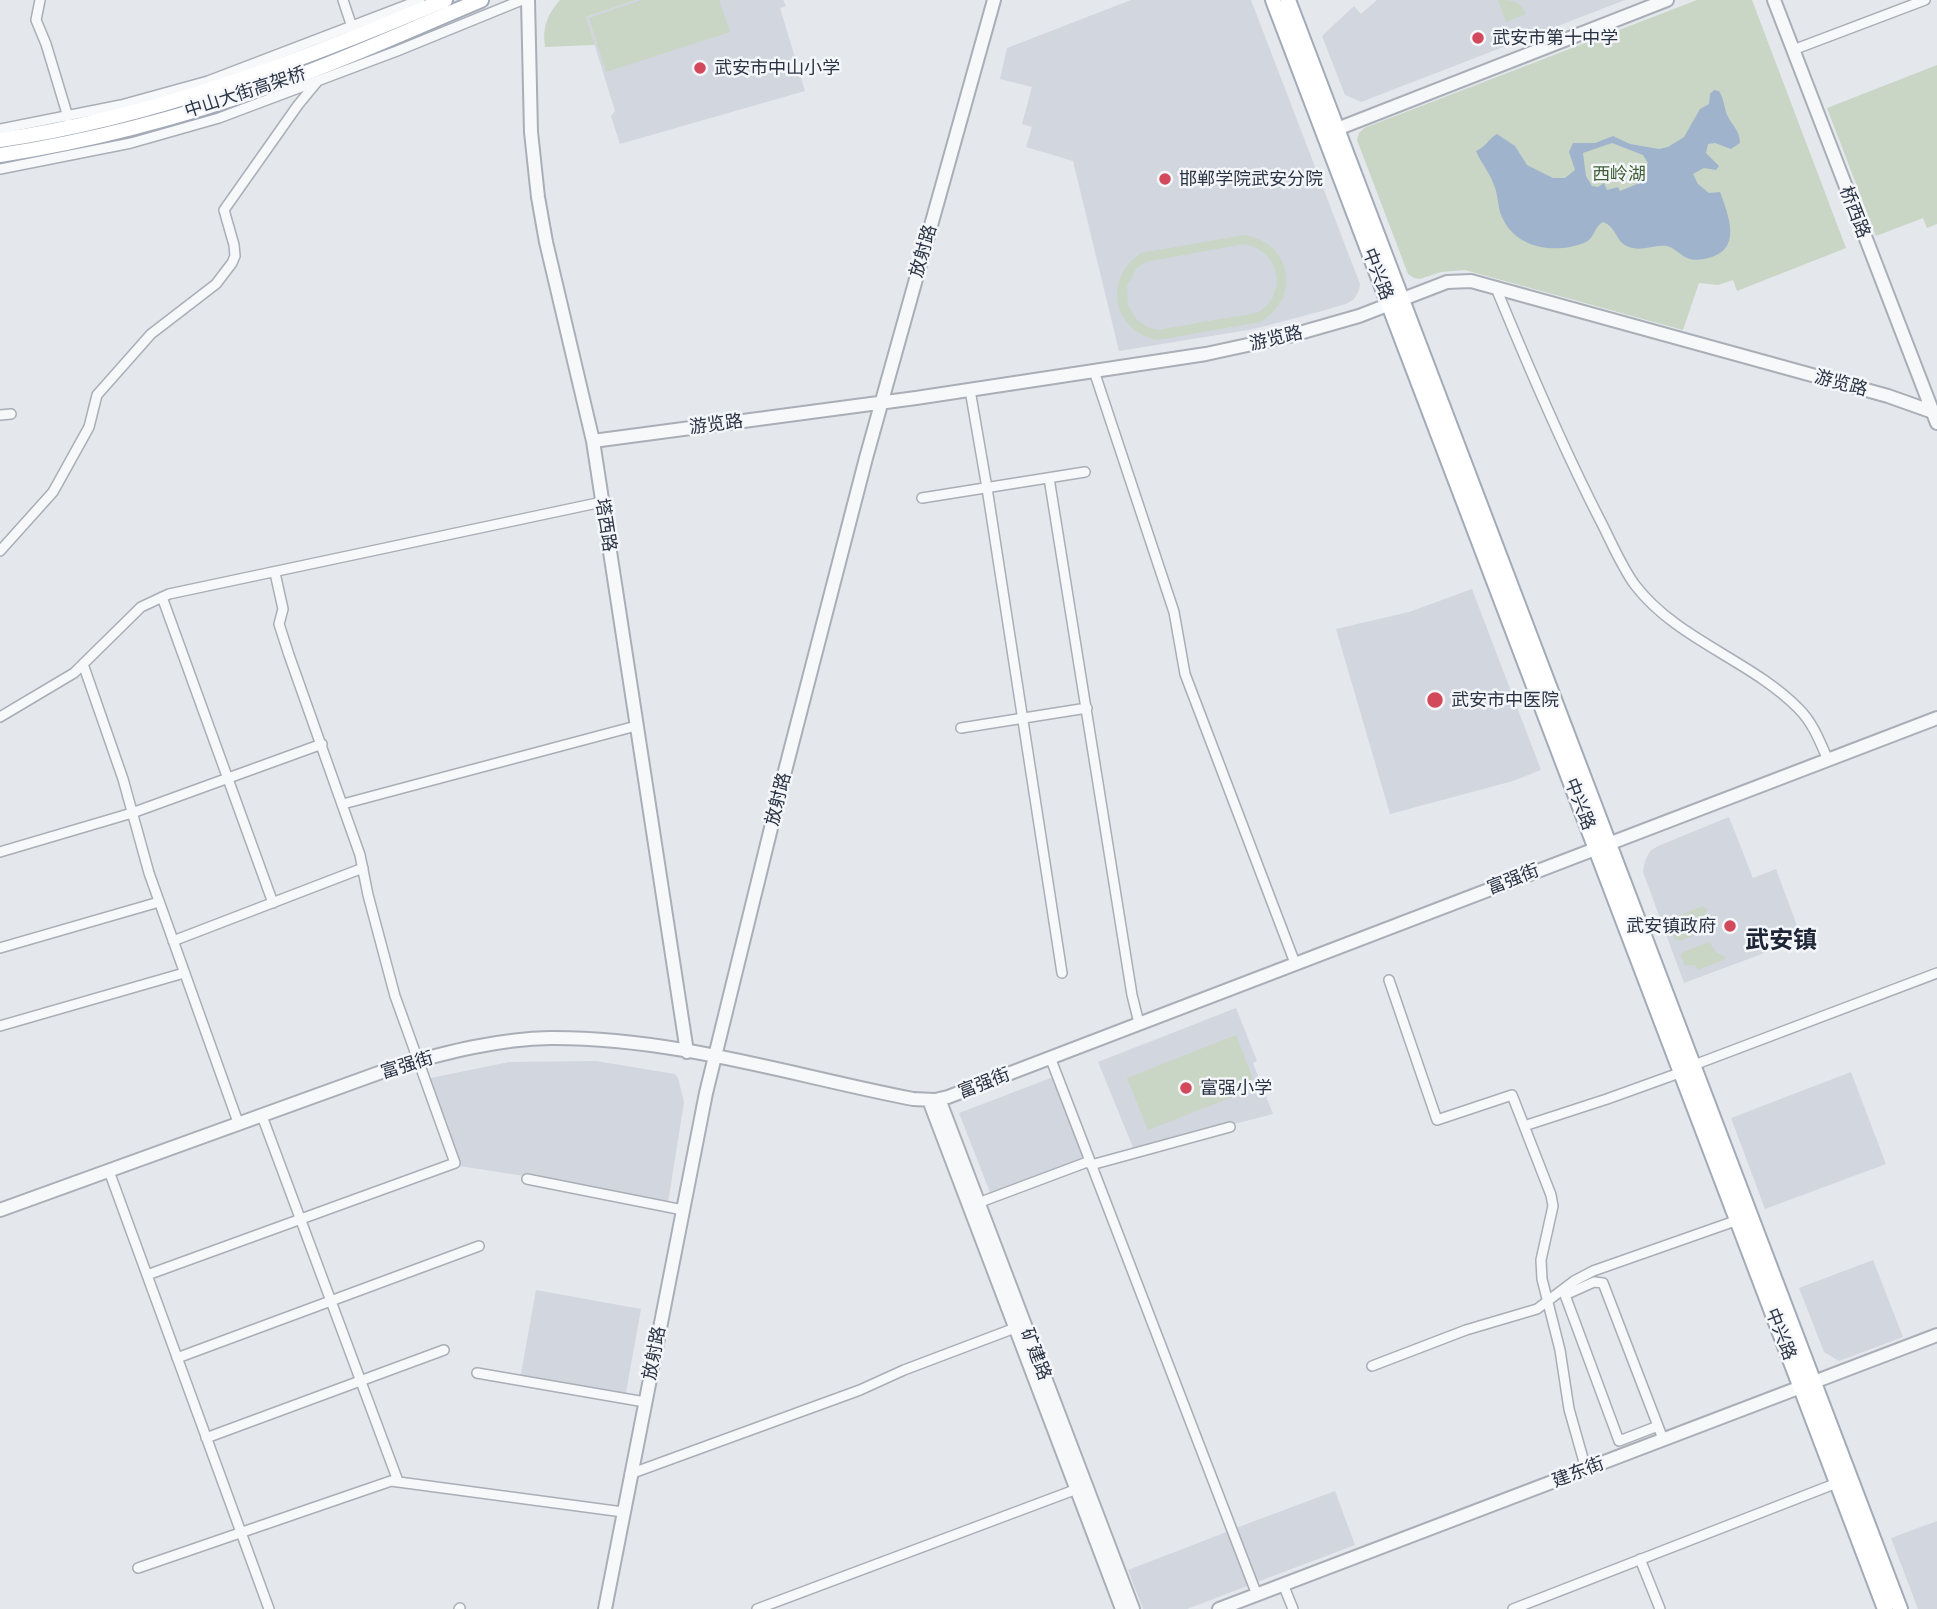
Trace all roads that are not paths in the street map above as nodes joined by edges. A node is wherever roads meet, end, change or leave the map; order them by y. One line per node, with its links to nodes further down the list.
1 (40, 0): 17 (street)
2 (343, 0): 14 (street)
3 (419, 0): 14 (street)
4 (445, 0): 20 (main road, 中山大街高架桥)
5 (481, 0): 21 (main road, 中山大街高架桥)
6 (522, 0): 16 (street)
7 (528, 0): 31 (street, 塔西路)
8 (994, 0): 27 (street, 放射路)
9 (1273, 0): 24 (main road, 中兴路)
10 (1288, 0): 19 (main road, 中兴路)
11 (1667, 0): 19 (street)
12 (1774, 0): 15 (street, 桥西路)
13 (1925, 0): 15 (street)
14 (352, 27): 17 (street)
15 (1793, 50): 30 (street, 桥西路)
16 (317, 82): 22 (street); 37 (street)
17 (68, 117): 18 (street)
18 (0, 129)
19 (1338, 129): 24 (main road, 中兴路)
20 (0, 140)
21 (0, 155)
22 (0, 169)
23 (1496, 288): 24 (street, 游览路); 30 (street, 游览路); 48 (street)
24 (1396, 302): 25 (street, 游览路); 52 (main road, 中兴路)
25 (1094, 371): 26 (street, 游览路); 59 (street)
26 (970, 390): 27 (street, 游览路); 34 (street)
27 (881, 403): 31 (street, 游览路); 67 (street, 放射路)
28 (11, 414): 29 (street)
29 (0, 415)
30 (1936, 417)
31 (593, 441): 36 (street, 塔西路)
32 (1086, 472): 33 (street)
33 (1049, 478): 34 (street); 41 (street)
34 (987, 488): 35 (street); 43 (street)
35 (922, 498)
36 (602, 502): 38 (street); 45 (street, 塔西路)
37 (0, 551)
38 (275, 573): 39 (street); 47 (street)
39 (162, 597): 40 (street); 49 (street)
40 (83, 664): 42 (street); 51 (street)
41 (1087, 708): 43 (street); 64 (street)
42 (0, 717)
43 (1023, 718): 46 (street); 62 (street)
44 (1937, 718): 48 (street, 富强街)
45 (636, 726): 50 (street); 66 (street, 塔西路)
46 (961, 728)
47 (321, 744): 49 (street); 50 (street)
48 (1828, 760): 52 (street, 富强街)
49 (228, 779): 51 (street); 56 (street)
50 (342, 804): 54 (street)
51 (132, 813): 53 (street); 55 (street)
52 (1603, 845): 59 (street, 富强街); 70 (main road, 中兴路)
53 (0, 852)
54 (363, 868): 56 (street); 69 (street)
55 (159, 902): 57 (street); 58 (street)
56 (273, 903): 57 (street)
57 (173, 941): 60 (street)
58 (0, 948)
59 (1295, 963): 64 (street, 富强街)
60 (184, 973): 65 (street); 73 (street)
61 (1937, 973): 70 (street)
62 (1062, 974)
63 (1389, 979): 74 (street)
64 (1139, 1023): 68 (street, 富强街)
65 (0, 1026)
66 (687, 1052): 67 (street, 富强街); 69 (street, 富强街)
67 (715, 1056): 71 (street, 富强街); 81 (street, 放射路)
68 (1050, 1058): 71 (street, 富强街); 76 (street)
69 (416, 1060): 72 (street, 富强街); 82 (street)
70 (1688, 1068): 74 (street); 83 (main road, 中兴路); 95 (main road, 中兴路)
71 (934, 1099): 79 (street, 矿建路); 88 (street, 矿建路)
72 (262, 1116): 73 (street, 富强街); 82 (street)
73 (239, 1125): 77 (street, 富强街)
74 (1524, 1126): 87 (street)
75 (1230, 1127): 76 (street)
76 (1091, 1163): 79 (street); 110 (street)
77 (109, 1171): 80 (street, 富强街); 85 (street)
78 (527, 1179): 81 (street)
79 (978, 1203): 115 (street, 矿建路)
80 (0, 1210)
81 (683, 1210): 96 (street, 放射路)
82 (301, 1219): 85 (street); 86 (street)
83 (1738, 1220): 87 (street); 95 (main road, 中兴路)
84 (479, 1246): 86 (street)
85 (147, 1276): 91 (street)
86 (330, 1299): 91 (street); 94 (street)
87 (1548, 1301): 92 (street); 100 (street)
88 (1015, 1328): 101 (street); 104 (street, 矿建路)
89 (1937, 1335): 95 (street, 建东街)
90 (444, 1350): 94 (street)
91 (177, 1358): 98 (street)
92 (1372, 1366)
93 (477, 1373): 96 (street)
94 (360, 1381): 98 (street); 102 (street)
95 (1808, 1384): 99 (street, 建东街); 103 (main road, 中兴路); 121 (main road, 中兴路)
96 (645, 1402): 101 (street, 放射路)
97 (1658, 1426): 97 (street); 99 (street)
98 (206, 1438): 106 (street)
99 (1663, 1440): 100 (street, 建东街)
100 (1586, 1469): 109 (street, 建东街)
101 (631, 1474): 105 (street, 放射路)
102 (398, 1481): 105 (street); 106 (street)
103 (1837, 1483): 107 (street); 120 (main road, 中兴路)
104 (1077, 1489): 113 (street); 114 (street, 矿建路)
105 (623, 1512): 112 (street, 放射路)
106 (240, 1532): 108 (street); 111 (street)
107 (1640, 1559): 118 (street); 119 (street)
108 (138, 1569)
109 (1283, 1584): 110 (street, 建东街); 117 (street)
110 (1257, 1594): 116 (street, 建东街)
111 (268, 1609)
112 (605, 1609)
113 (757, 1609)
114 (1122, 1609)
115 (1133, 1609)
116 (1219, 1609)
117 (1293, 1609)
118 (1513, 1609)
119 (1660, 1609)
120 (1885, 1609)
121 (1900, 1609)

